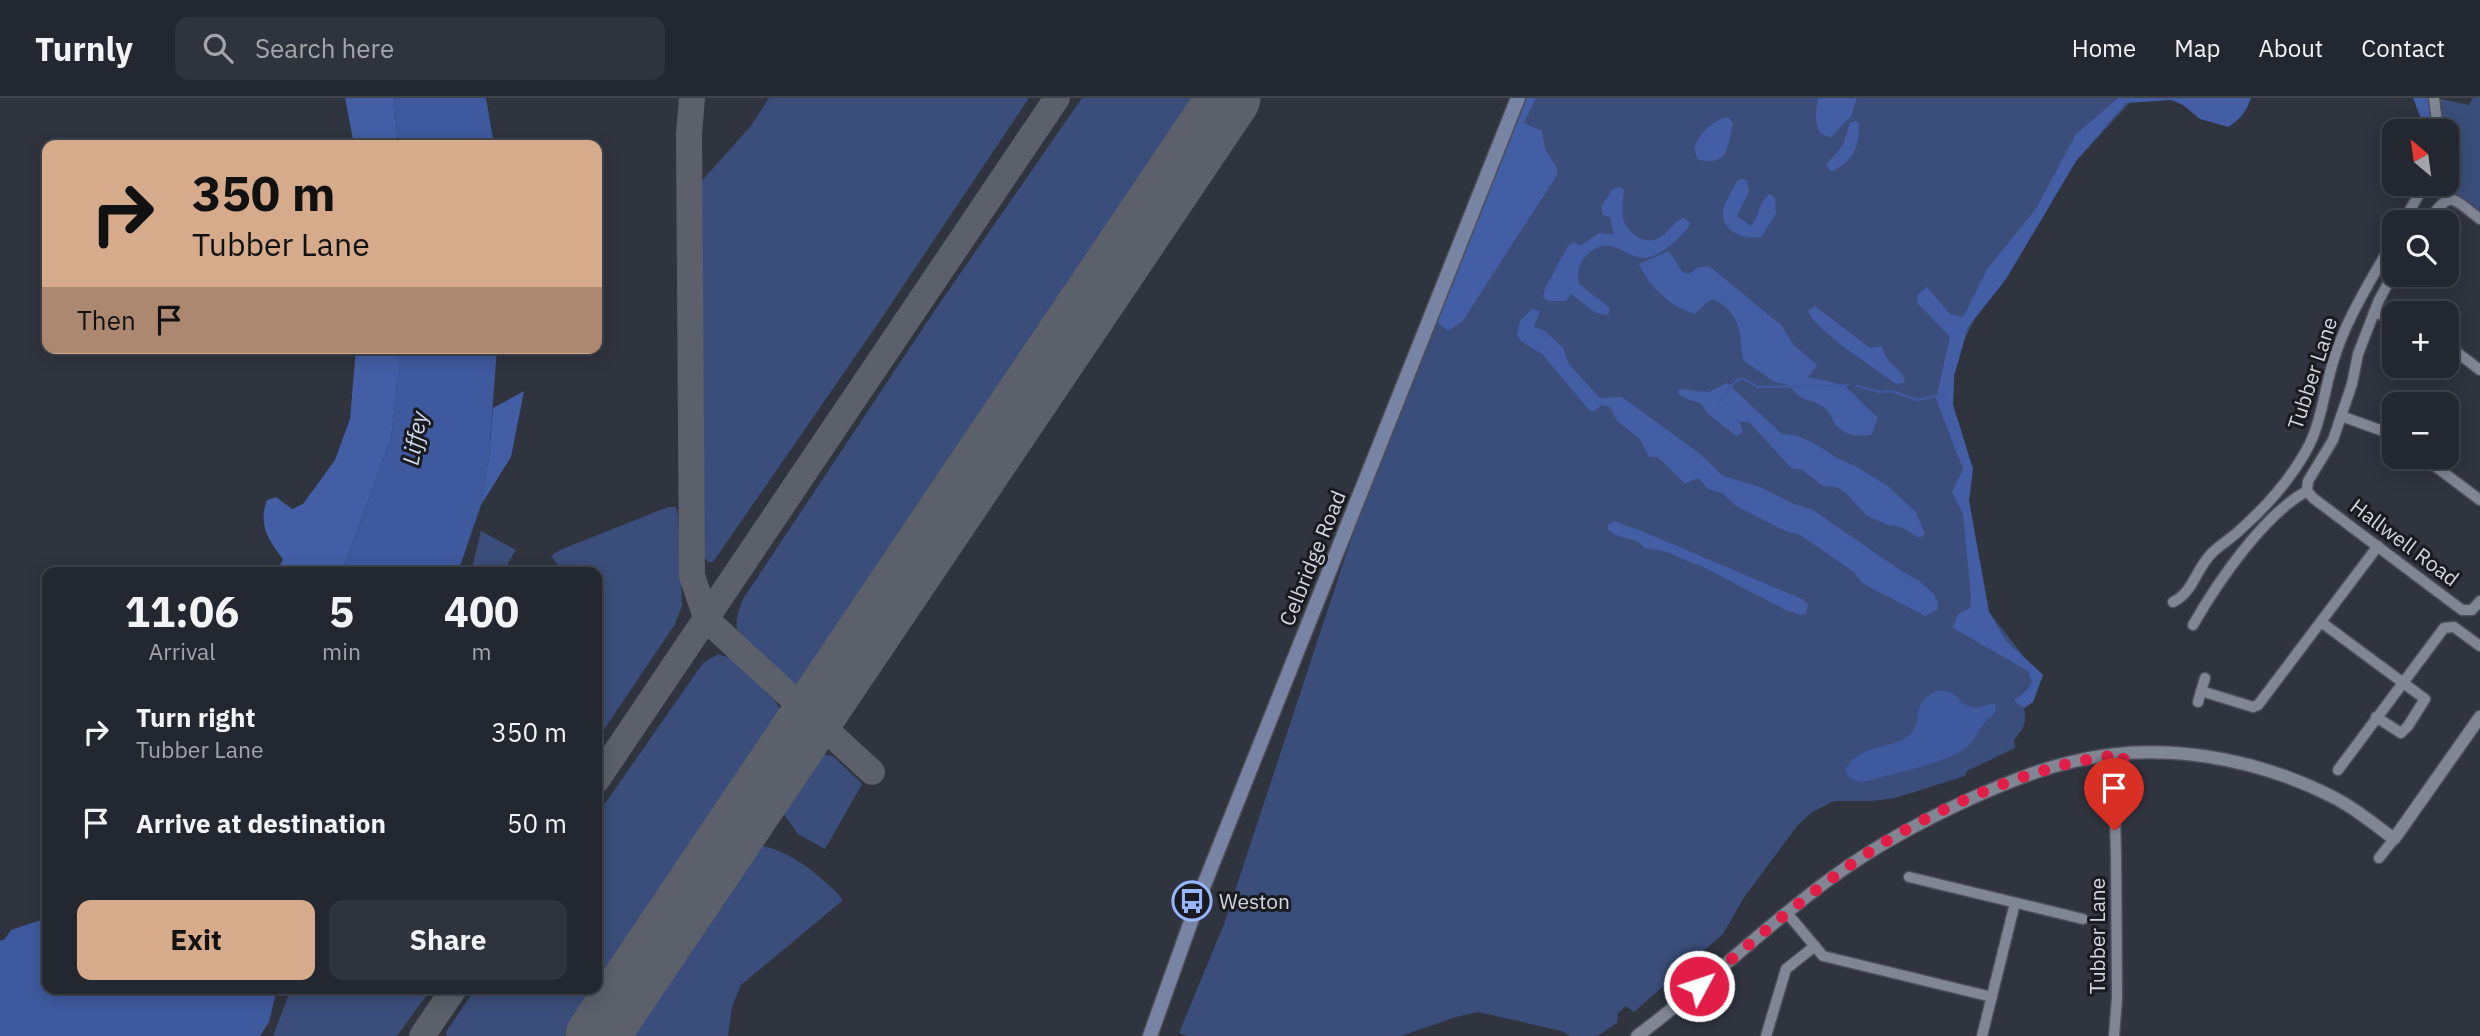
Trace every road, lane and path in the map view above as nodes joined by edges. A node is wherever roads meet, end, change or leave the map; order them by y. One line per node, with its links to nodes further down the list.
1 (1518, 98): 37 (main road, Celbridge Road)
2 (2434, 98): 3 (street)
3 (2437, 119)
4 (2436, 210): 5 (street)
5 (2480, 219)
6 (2382, 260): 19 (street, Tubber Lane)
7 (2386, 287): 8 (street)
8 (2374, 312): 9 (street); 12 (street)
9 (2382, 315)
10 (2459, 354): 11 (street)
11 (2480, 370)
12 (2341, 416): 13 (street); 15 (street)
13 (2382, 431)
14 (2439, 469): 16 (street)
15 (2307, 491): 17 (street, Hallwell Road); 21 (street)
16 (2480, 500)
17 (2378, 546): 18 (street, Hallwell Road); 20 (street)
18 (2480, 601)
19 (2173, 602)
20 (2321, 622): 23 (street); 24 (street)
21 (2193, 625)
22 (2480, 646): 24 (street)
23 (2205, 678)
24 (2403, 683): 25 (street); 25 (street)
25 (2376, 717): 28 (street)
26 (2480, 717): 29 (street)
27 (2124, 754): 29 (street); 33 (street); 41 (street, Tubber Lane)
28 (2338, 769)
29 (2393, 839): 30 (street)
30 (2379, 858)
31 (1909, 877): 32 (street)
32 (2015, 903): 34 (street); 36 (street)
33 (1787, 913): 35 (street); 38 (street)
34 (2083, 919)
35 (1815, 946): 36 (street); 39 (street)
36 (1992, 997): 40 (street)
37 (1150, 1036)
38 (1637, 1036)
39 (1766, 1036)
40 (1982, 1036)
41 (2114, 1036)

